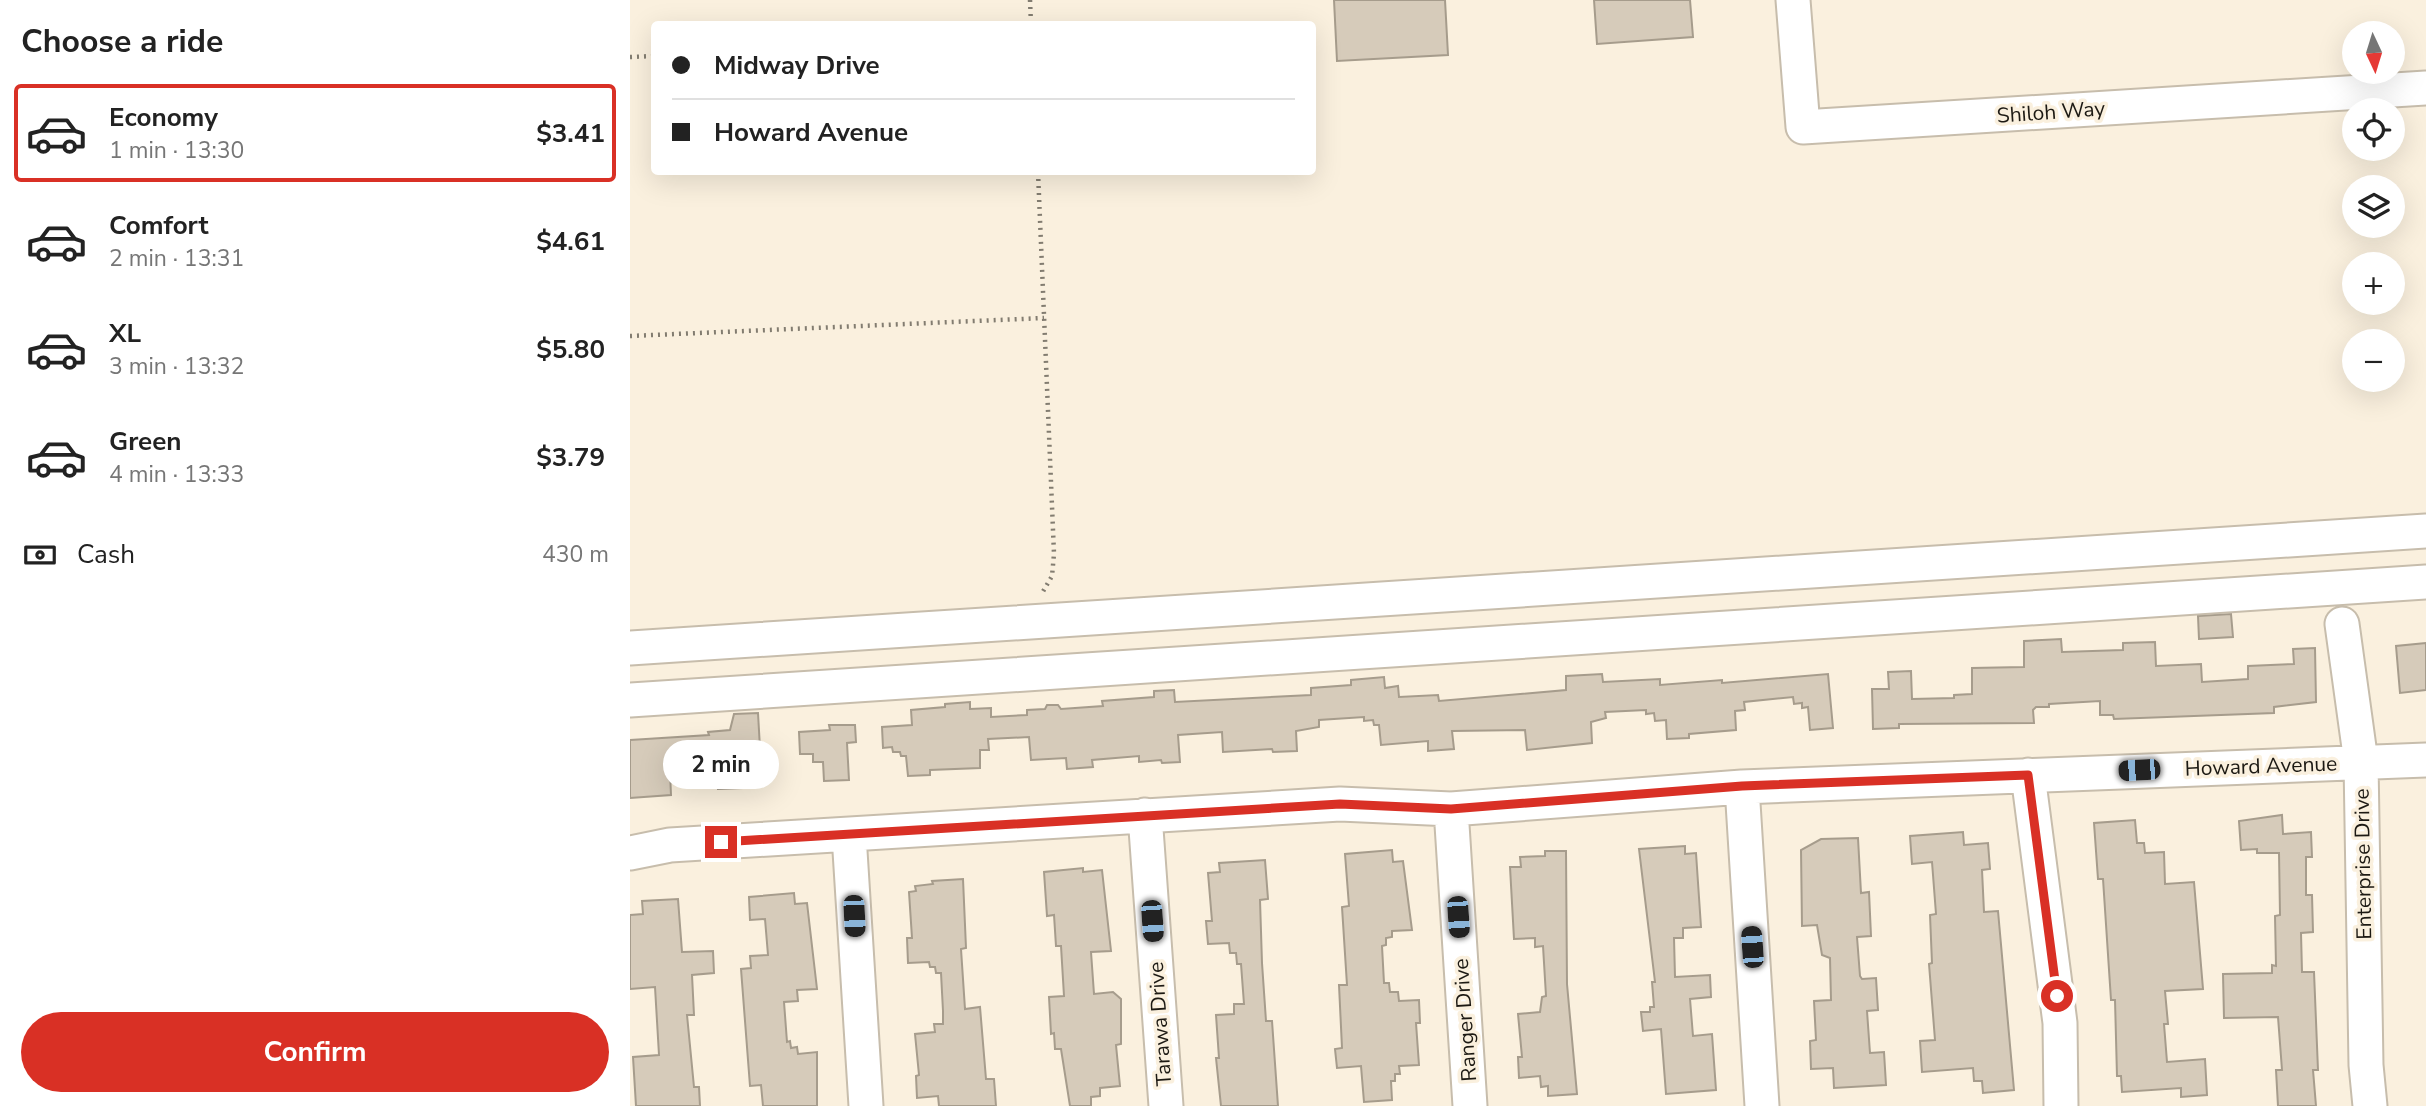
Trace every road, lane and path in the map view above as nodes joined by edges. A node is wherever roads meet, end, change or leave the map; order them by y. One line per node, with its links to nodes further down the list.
1 (1030, 0): 3 (path)
2 (1793, 0): 6 (street, Shiloh Way)
3 (1031, 21)
4 (651, 56): 5 (path)
5 (630, 57)
6 (2426, 88)
7 (1038, 175): 8 (path)
8 (1044, 318): 9 (path); 12 (path)
9 (630, 335)
10 (2426, 531): 14 (street)
11 (2426, 582): 15 (street)
12 (1033, 600)
13 (2342, 624): 17 (street, Enterprise Drive)
14 (630, 648)
15 (630, 700)
16 (2426, 760): 17 (street, Howard Avenue)
17 (2361, 762): 18 (street, Howard Avenue); 29 (street, Enterprise Drive)
18 (2028, 775): 19 (street, Howard Avenue); 28 (street)
19 (1742, 786): 20 (street, Howard Avenue); 27 (street)
20 (1451, 809): 21 (street, Howard Avenue); 26 (street, Ranger Drive)
21 (1145, 815): 22 (street, Howard Avenue); 25 (street, Tarawa Drive)
22 (849, 835): 23 (street, Howard Avenue); 24 (street)
23 (630, 853)
24 (866, 1106)
25 (1166, 1106)
26 (1470, 1106)
27 (1762, 1106)
28 (2061, 1106)
29 (2370, 1106)

